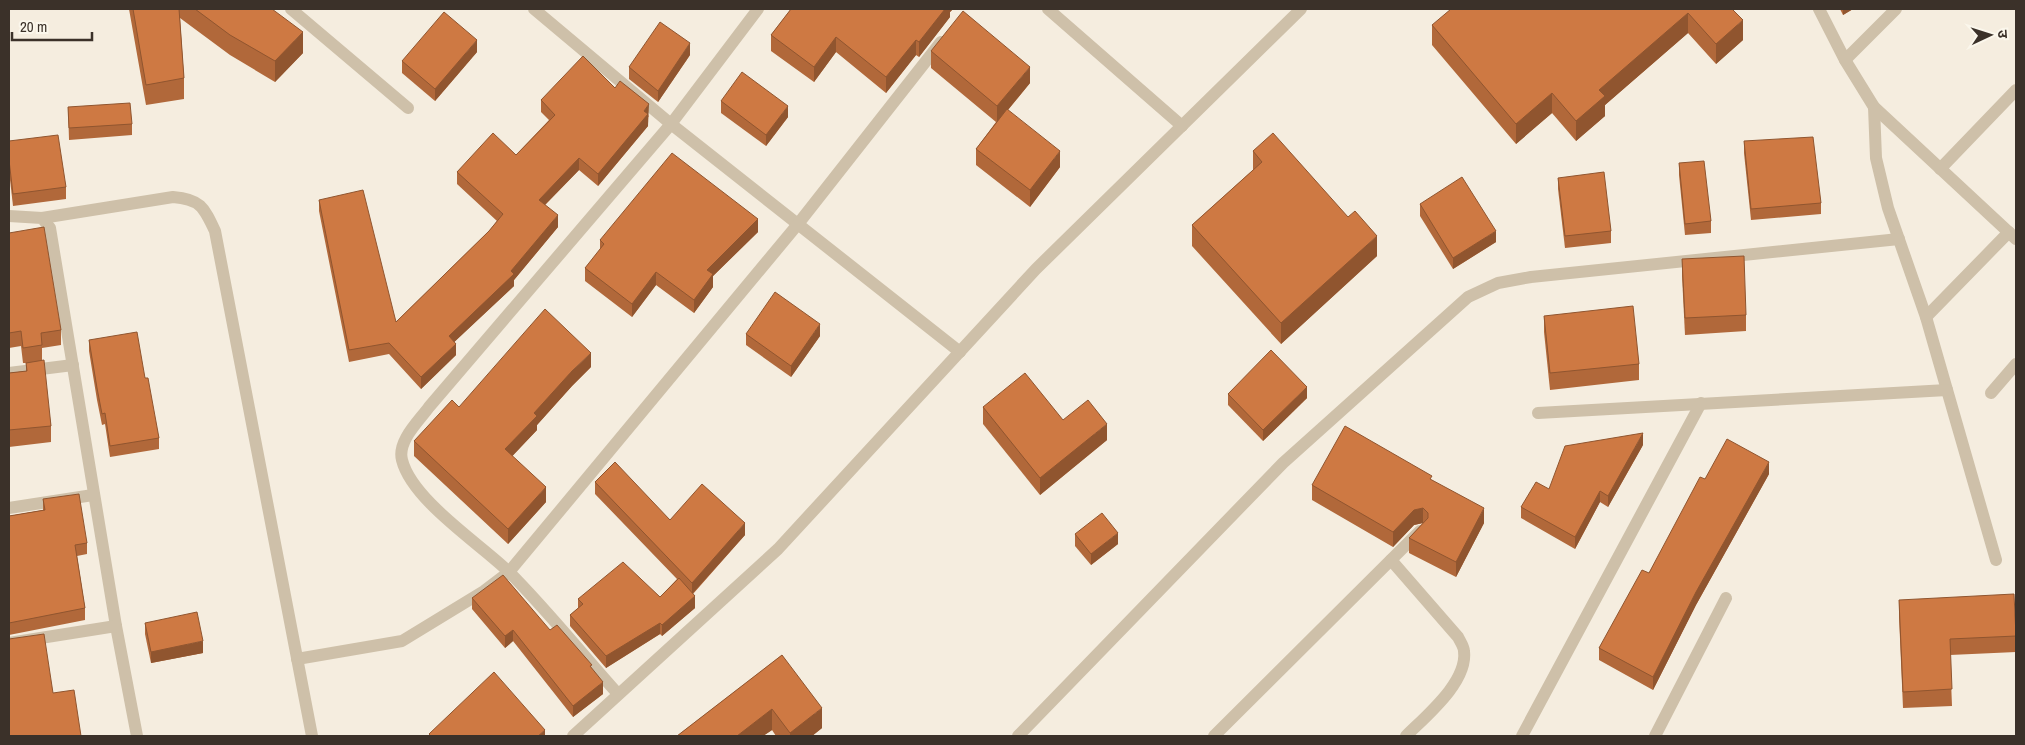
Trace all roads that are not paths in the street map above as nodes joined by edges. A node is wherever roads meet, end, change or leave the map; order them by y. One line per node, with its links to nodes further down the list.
1 (291, 9): 12 (street)
2 (534, 9): 13 (street)
3 (758, 9): 13 (street)
4 (1048, 9): 14 (street)
5 (1301, 9): 14 (street)
6 (1819, 9): 9 (street)
7 (1896, 9): 9 (street)
8 (949, 32): 18 (street)
9 (1845, 60): 11 (street)
10 (2016, 90): 15 (street)
11 (1874, 107): 15 (street); 20 (street)
12 (408, 108)
13 (671, 124): 18 (street); 35 (street)
14 (1182, 126): 22 (street)
15 (1940, 169): 19 (street)
16 (9, 216): 17 (street)
17 (42, 218): 24 (street); 39 (street)
18 (798, 224): 22 (street); 35 (street)
19 (2013, 236): 21 (street)
20 (1899, 239): 21 (street); 44 (street)
21 (1926, 317): 26 (street)
22 (960, 352): 40 (street)
23 (2016, 364): 27 (street)
24 (73, 365): 25 (street); 30 (street)
25 (9, 373)
26 (1947, 390): 28 (street); 34 (street)
27 (1992, 393)
28 (1701, 403): 29 (street); 47 (street)
29 (1538, 413)
30 (94, 495): 31 (street); 37 (street)
31 (9, 508)
32 (1420, 531): 33 (street)
33 (1391, 560): 45 (street); 46 (street)
34 (1996, 560)
35 (509, 572): 39 (street); 40 (street)
36 (1726, 598): 48 (street)
37 (116, 626): 38 (street); 41 (street)
38 (9, 643)
39 (297, 659): 42 (street)
40 (618, 694): 43 (street)
41 (137, 736)
42 (312, 736)
43 (573, 736)
44 (1018, 736)
45 (1214, 736)
46 (1406, 736)
47 (1522, 736)
48 (1655, 736)

